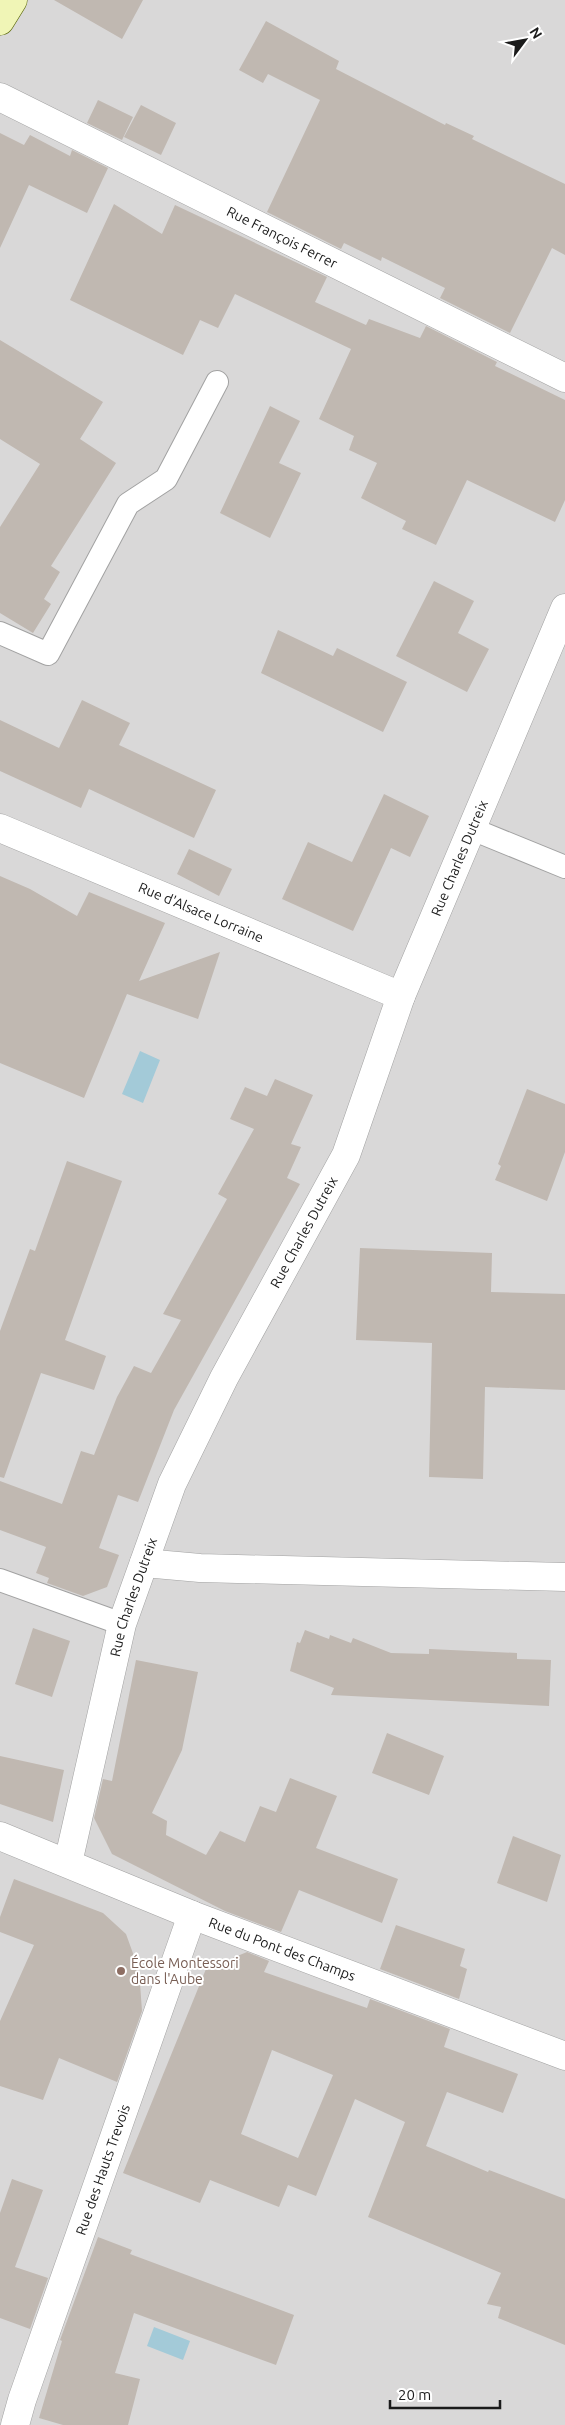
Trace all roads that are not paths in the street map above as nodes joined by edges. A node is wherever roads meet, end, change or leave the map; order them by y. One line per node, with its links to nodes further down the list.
1 (13, 0): 2 (street)
2 (0, 21)
3 (0, 97): 4 (street, Rue François Ferrer)
4 (565, 378)
5 (217, 382): 7 (lane)
6 (565, 608): 9 (street, Rue Charles Dutreix)
7 (0, 633)
8 (0, 828): 11 (street, Rue d'Alsace Lorraine)
9 (472, 829): 10 (lane); 11 (street, Rue Charles Dutreix)
10 (565, 868)
11 (402, 996): 12 (street, Rue Charles Dutreix)
12 (144, 1563): 13 (street); 15 (street, Rue Charles Dutreix)
13 (565, 1577)
14 (0, 1580): 15 (lane)
15 (122, 1624): 17 (street, Rue Charles Dutreix)
16 (0, 1836): 17 (street, Rue du Pont des Champs)
17 (68, 1862): 18 (street, Rue du Pont des Champs)
18 (192, 1915): 19 (street, Rue du Pont des Champs); 20 (street, Rue des Hauts Trevois)
19 (565, 2056)
20 (15, 2425)

